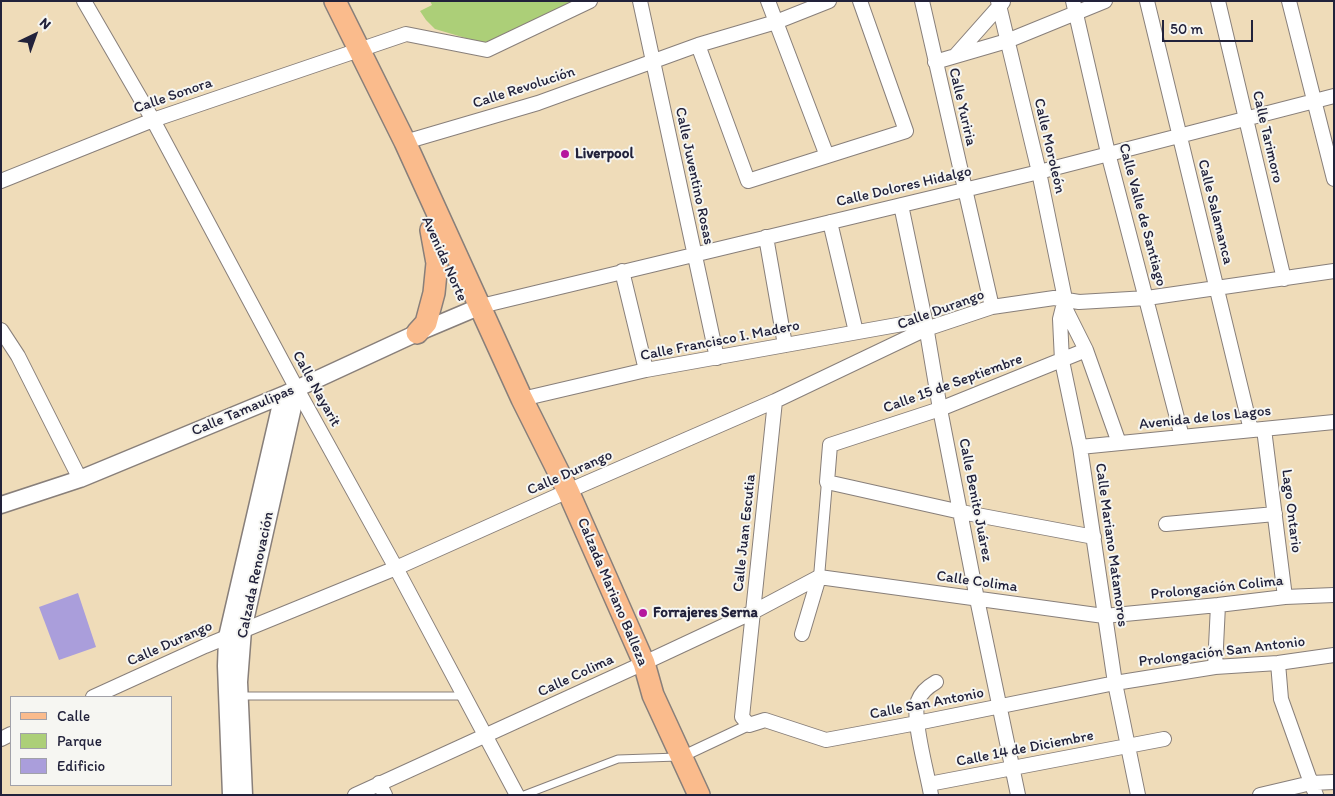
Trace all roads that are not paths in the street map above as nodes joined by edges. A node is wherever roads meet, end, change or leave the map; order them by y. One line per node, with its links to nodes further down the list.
1 (84, 1): 26 (street, Calle Nayarit)
2 (590, 1): 18 (street, Calle Sonora)
3 (640, 1): 20 (street, Calle Juventino Rosas)
4 (768, 1): 15 (street)
5 (829, 1): 15 (street, Calle Revolución)
6 (860, 1): 30 (street)
7 (922, 1): 21 (street, Calle Yuriria)
8 (1105, 1): 14 (street)
9 (1147, 1): 27 (street, Calle Salamanca)
10 (1218, 1): 25 (street, Calle Tarimoro)
11 (1289, 1): 24 (street)
12 (1000, 3): 16 (street, Calle Moroleón); 19 (street)
13 (338, 8): 18 (main road, Avenida Norte)
14 (1074, 8): 16 (street); 29 (street, Calle Valle de Santiago)
15 (776, 22): 17 (street, Calle Revolución); 30 (street)
16 (1007, 41): 19 (street); 31 (street, Calle Moroleón)
17 (698, 45): 20 (street, Calle Revolución); 30 (street)
18 (355, 51): 22 (main road, Avenida Norte); 26 (street, Calle Sonora); 28 (main road, Avenida Norte)
19 (955, 56): 21 (street)
20 (652, 62): 28 (street, Calle Revolución); 39 (street, Calle Juventino Rosas)
21 (935, 62): 34 (street, Calle Yuriria)
22 (364, 81): 28 (main road); 37 (main road, Avenida Norte)
23 (1334, 96): 24 (street, Calle Dolores Hidalgo)
24 (1313, 102): 25 (street, Calle Dolores Hidalgo); 32 (street)
25 (1245, 118): 27 (street, Calle Dolores Hidalgo); 42 (street, Calle Tarimoro)
26 (153, 120): 33 (street, Calle Sonora); 58 (street, Calle Nayarit)
27 (1180, 135): 29 (street, Calle Dolores Hidalgo); 44 (street, Calle Salamanca)
28 (405, 142): 48 (main road, Avenida Norte)
29 (1108, 153): 31 (street, Calle Dolores Hidalgo); 45 (street, Calle Valle de Santiago)
30 (827, 156)
31 (1039, 172): 34 (street, Calle Dolores Hidalgo); 46 (street, Calle Moroleón)
32 (1334, 178)
33 (1, 181)
34 (965, 190): 35 (street, Calle Dolores Hidalgo); 47 (street, Calle Yuriria)
35 (901, 205): 36 (street, Calle Dolores Hidalgo); 49 (street, Calle Benito Juárez)
36 (830, 222): 38 (street, Calle Dolores Hidalgo); 51 (street)
37 (431, 230): 48 (main road, Avenida Norte); 52 (main road)
38 (766, 237): 39 (street, Calle Dolores Hidalgo); 53 (street)
39 (694, 254): 40 (street, Calle Dolores Hidalgo); 55 (street, Calle Juventino Rosas)
40 (622, 271): 48 (street, Calle Dolores Hidalgo); 57 (street)
41 (1333, 271): 42 (street, Calle Durango); 43 (street)
42 (1284, 279): 44 (street, Calle Durango)
43 (1334, 282)
44 (1217, 287): 45 (street, Calle Durango); 63 (street, Calle Salamanca)
45 (1147, 298): 46 (street, Calle Durango); 64 (street, Calle Valle de Santiago)
46 (1064, 302): 47 (street, Calle Durango); 54 (street); 56 (street, Calle Mariano Matamoros)
47 (992, 307): 49 (street, Calle Durango)
48 (474, 309): 52 (street, Calle Tamaulipas); 59 (main road, Avenida Norte); 69 (main road, Avenida Norte)
49 (925, 325): 51 (street, Calle Francisco I. Madero); 60 (street, Calle Durango); 61 (street, Calle Benito Juárez)
50 (1, 330): 67 (street)
51 (856, 332): 53 (street, Calle Francisco I. Madero)
52 (417, 333): 58 (street, Calle Tamaulipas)
53 (785, 345): 55 (street, Calle Francisco I. Madero)
54 (1086, 350): 56 (street, Calle 15 de Septiembre); 65 (street)
55 (717, 358): 57 (street, Calle Francisco I. Madero)
56 (1062, 361): 61 (street, Calle 15 de Septiembre); 66 (street, Calle Mariano Matamoros)
57 (646, 370): 59 (street, Calle Francisco I. Madero)
58 (290, 392): 67 (street, Calle Tamaulipas); 75 (street, Calle Nayarit); 83 (street, Calzada Renovación); 85 (street, Calzada Renovación)
59 (522, 399): 69 (main road, Avenida Norte)
60 (775, 401): 69 (street, Calle Durango); 81 (street, Calle Juan Escutia)
61 (940, 409): 68 (street, Calle 15 de Septiembre); 71 (street, Calle Benito Juárez)
62 (1334, 422): 63 (street, Avenida de los Lagos)
63 (1258, 429): 64 (street, Avenida de los Lagos); 72 (street, Lago Ontario)
64 (1182, 437): 65 (street, Avenida de los Lagos)
65 (1119, 443): 66 (street, Avenida de los Lagos)
66 (1080, 446): 74 (street, Calle Mariano Matamoros)
67 (80, 479): 70 (street, Calle Tamaulipas)
68 (827, 482): 71 (street); 76 (street)
69 (562, 494): 75 (street, Calle Durango); 88 (main road, Calzada Mariano Balleza)
70 (1, 505)
71 (961, 512): 74 (street); 79 (street, Calle Benito Juárez)
72 (1275, 514): 73 (street); 78 (street, Lago Ontario)
73 (1166, 524)
74 (1094, 537): 82 (street, Calle Mariano Matamoros)
75 (396, 568): 83 (street, Calle Durango); 94 (street, Calle Nayarit)
76 (819, 577): 79 (street, Calle Colima); 81 (street, Calle Colima); 84 (street)
77 (1334, 595): 78 (street, Prolongación Colima)
78 (1286, 597): 80 (street, Prolongación Colima)
79 (977, 599): 82 (street, Calle Colima); 95 (street, Calle Benito Juárez)
80 (1218, 605): 82 (street, Prolongación Colima); 89 (street)
81 (753, 612): 88 (street, Calle Colima); 97 (street, Calle Juan Escutia)
82 (1104, 616): 91 (street, Calle Mariano Matamoros)
83 (243, 630): 85 (street, Calle Durango); 93 (street, Calzada Renovación)
84 (802, 634)
85 (227, 637): 92 (street, Calle Durango); 107 (street, Calzada Renovación)
86 (1334, 655): 87 (street, Prolongación San Antonio)
87 (1278, 663): 89 (street, Prolongación San Antonio); 106 (street)
88 (638, 666): 98 (street, Calle Colima); 101 (main road, Calzada Mariano Balleza)
89 (1215, 667): 91 (street, Prolongación San Antonio)
90 (936, 682): 96 (street)
91 (1115, 683): 95 (street, Calle San Antonio); 100 (street, Calle Mariano Matamoros)
92 (95, 696)
93 (239, 696): 94 (lane); 108 (street, Calzada Renovación)
94 (464, 696): 98 (street, Calle Nayarit)
95 (1000, 706): 96 (street, Calle San Antonio); 102 (street, Calle Benito Juárez)
96 (917, 724): 97 (street, Calle San Antonio); 105 (street)
97 (749, 725): 101 (street)
98 (485, 736): 104 (street, Calle Colima); 110 (street, Calle Nayarit)
99 (1164, 739): 100 (street, Calle 14 de Diciembre)
100 (1127, 746): 102 (street, Calle 14 de Diciembre); 114 (street, Calle Mariano Matamoros)
101 (681, 757): 111 (lane); 112 (main road, Calzada Mariano Balleza)
102 (1012, 767): 105 (street, Calle 14 de Diciembre); 113 (street, Calle Benito Juárez)
103 (1332, 785): 106 (street)
104 (382, 789): 109 (street, Calle Colima)
105 (930, 789)
106 (1314, 789): 115 (street)
107 (231, 795)
108 (244, 795)
109 (355, 795)
110 (517, 795)
111 (524, 795)
112 (699, 795)
113 (1018, 795)
114 (1138, 795)
115 (1260, 795)

